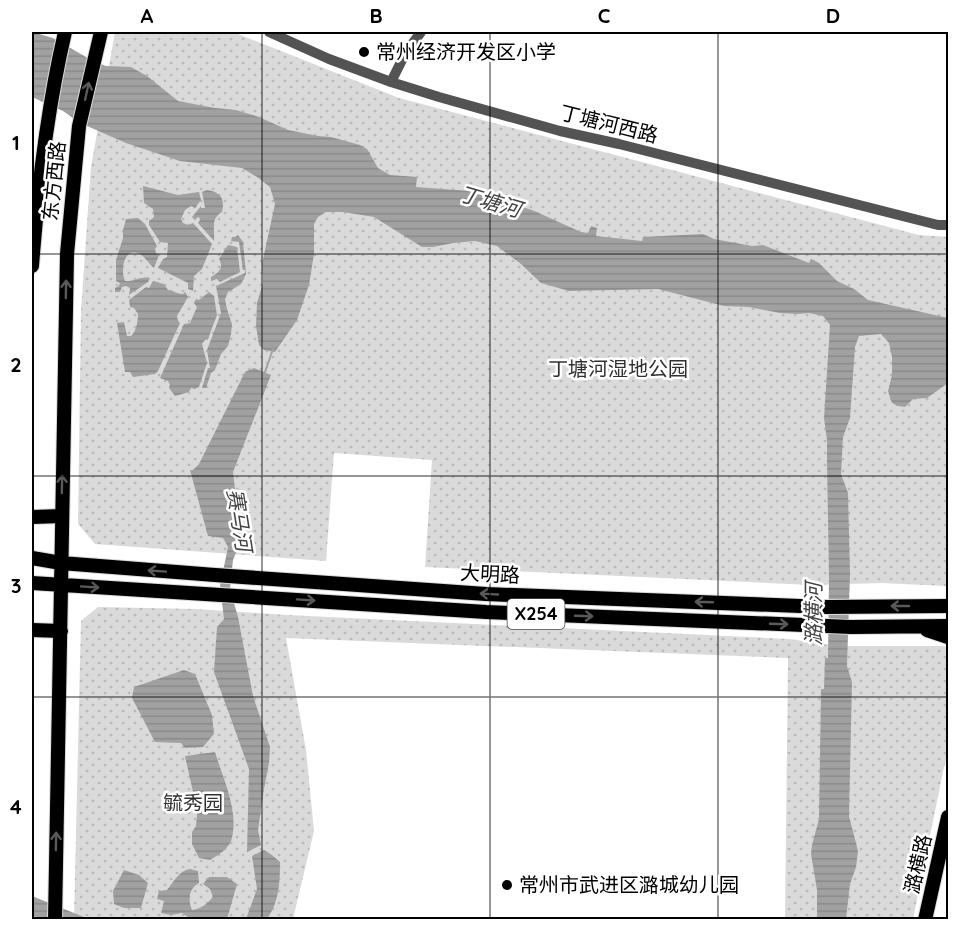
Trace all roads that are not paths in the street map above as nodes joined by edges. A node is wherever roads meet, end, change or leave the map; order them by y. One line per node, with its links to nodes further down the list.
1 (101, 32): 8 (main road, 东方西路, one-way to 1)
2 (269, 32): 5 (street, 丁塘河西路)
3 (421, 32): 5 (street)
4 (64, 36): 7 (main road, 东方西路)
5 (391, 82): 6 (street, 丁塘河西路)
6 (948, 225)
7 (32, 266)
8 (62, 516): 9 (main road); 11 (main road, 东方西路)
9 (32, 517)
10 (32, 558): 11 (main road, 大明路 / X254)
11 (61, 563): 13 (main road, 东方西路); 14 (main road, 大明路 / X254, one-way to 11)
12 (32, 583): 13 (main road, 大明路 / X254)
13 (61, 585): 15 (main road, 大明路 / X254, one-way to 15); 18 (main road, 东方西路)
14 (948, 606)
15 (917, 626): 16 (main road, 大明路 / X254); 19 (main road)
16 (948, 626)
17 (32, 630): 18 (main road)
18 (61, 631): 22 (main road, 东方西路, one-way to 18)
19 (948, 638)
20 (948, 817): 23 (main road, 潞横路)
21 (948, 854): 24 (main road, 潞横路)
22 (55, 920)
23 (924, 920)
24 (933, 920)

